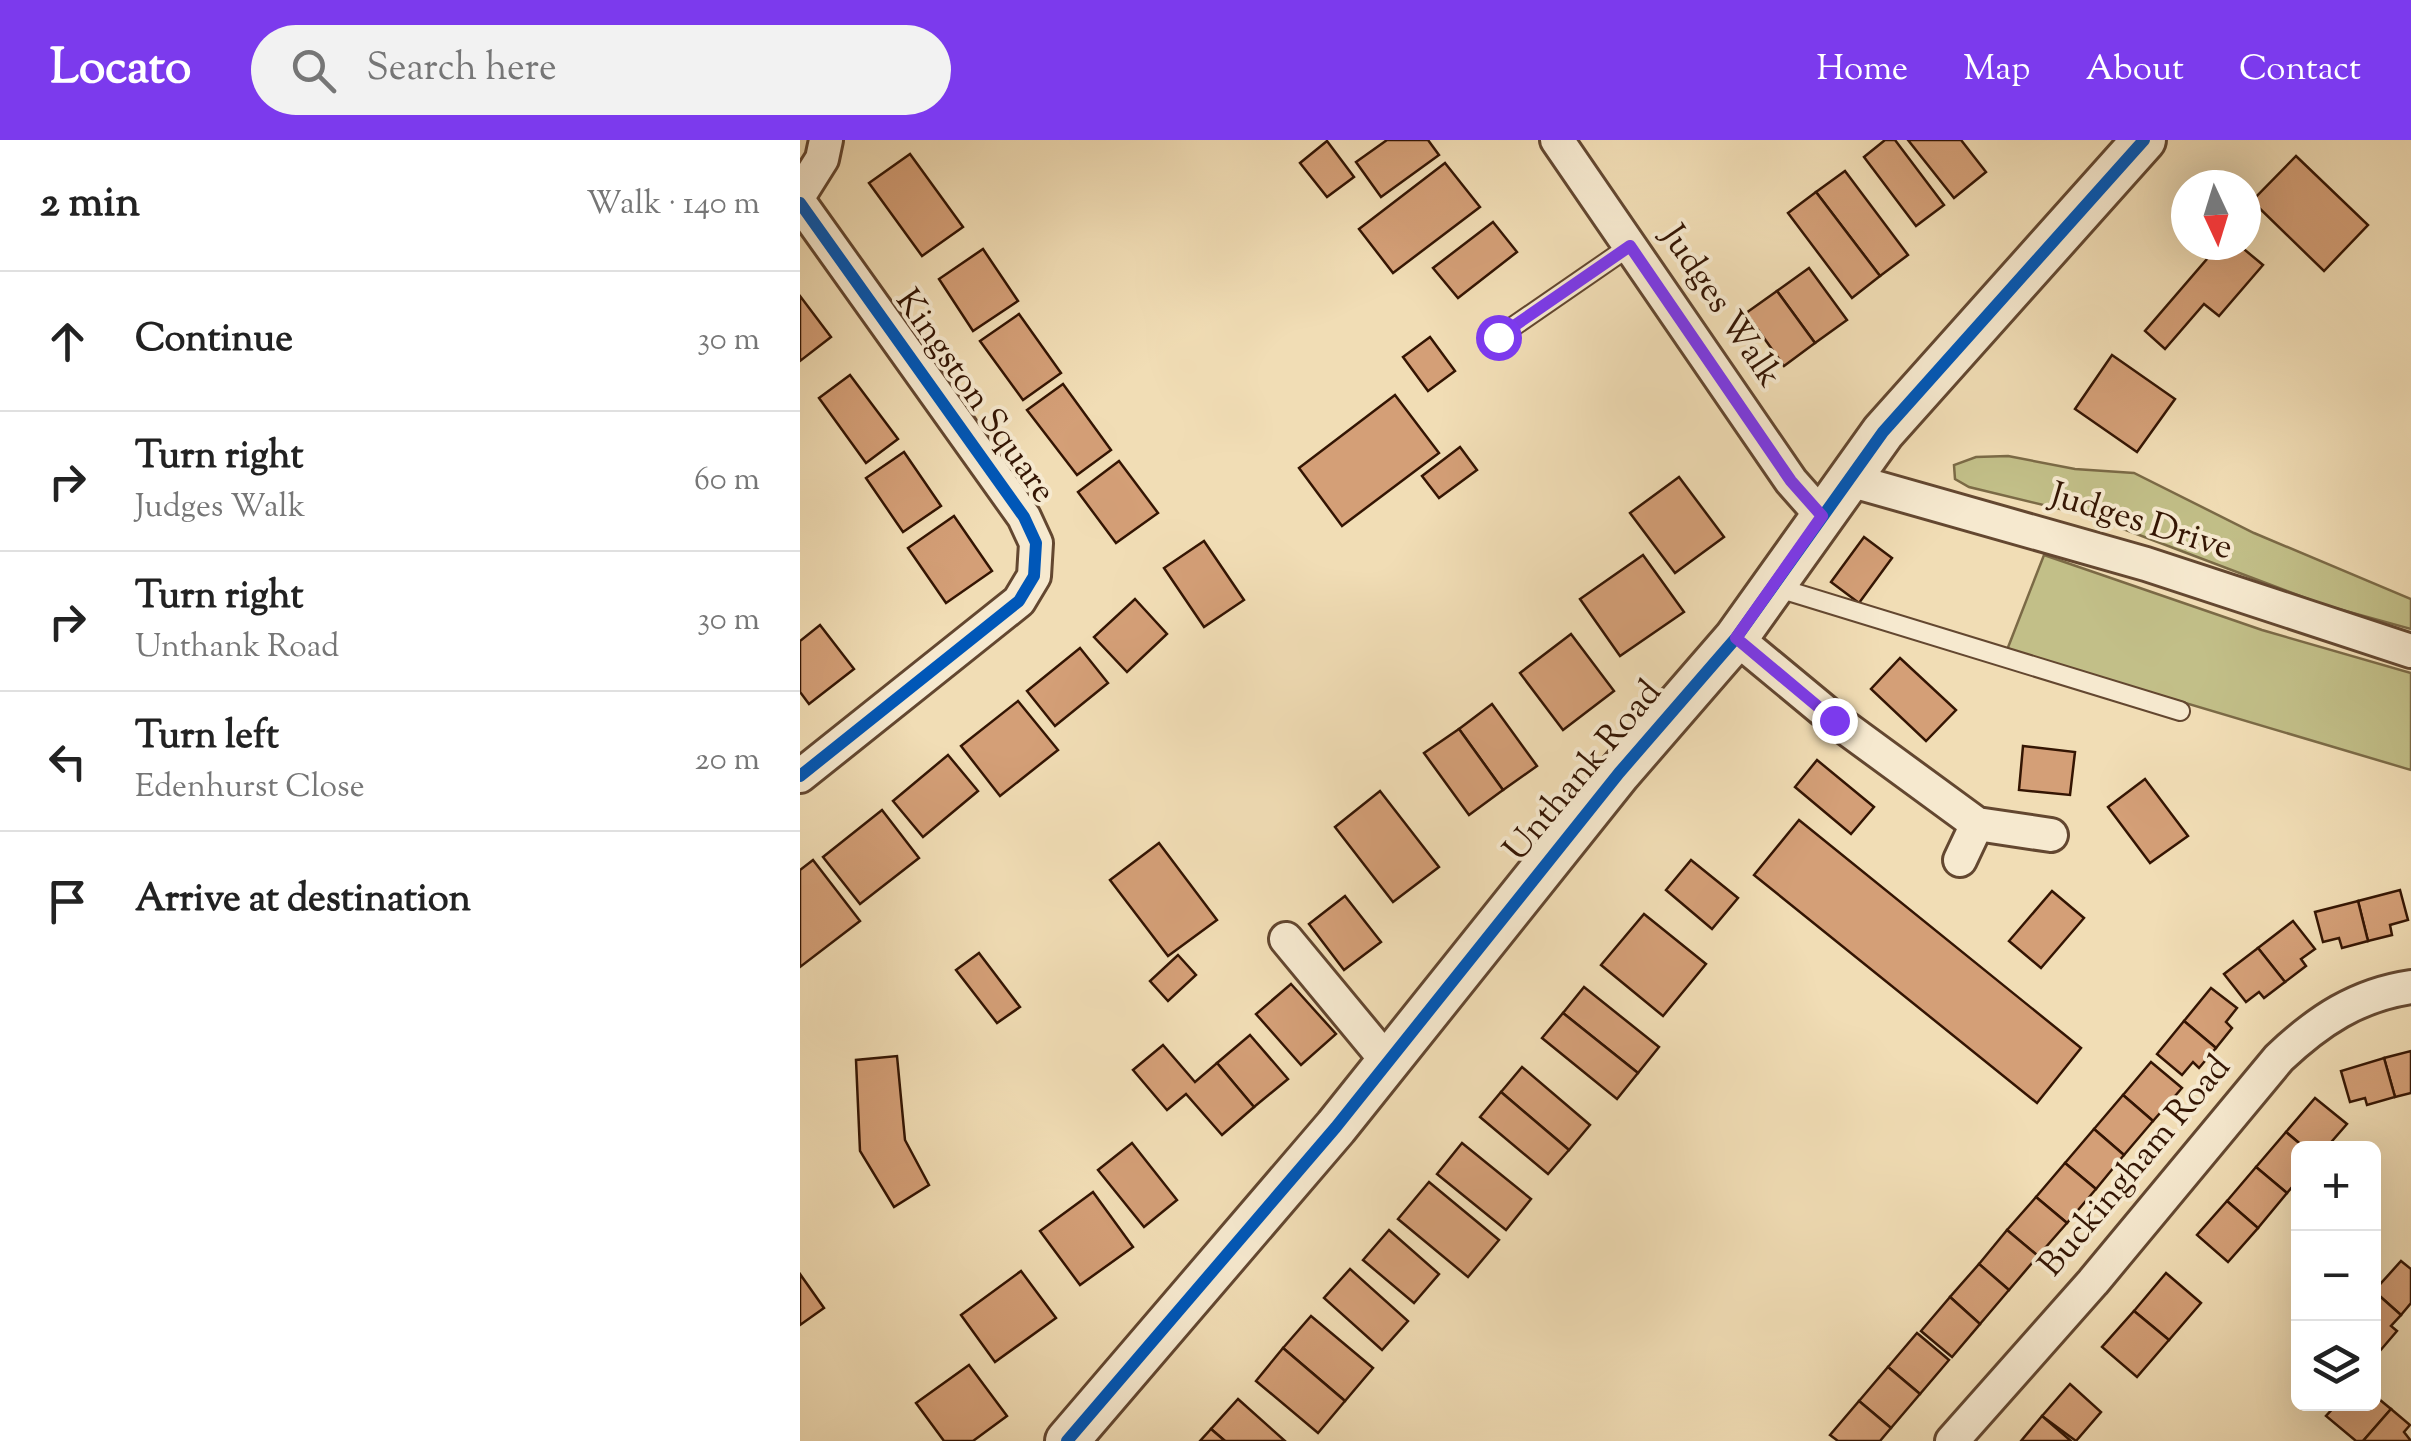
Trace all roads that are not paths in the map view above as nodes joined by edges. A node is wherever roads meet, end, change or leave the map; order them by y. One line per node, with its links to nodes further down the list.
1 (826, 140): 4 (street)
2 (1557, 140): 6 (street, Judges Walk)
3 (2144, 140): 8 (street, Unthank Road)
4 (800, 194)
5 (800, 203): 14 (street, Kingston Square)
6 (1630, 246): 7 (lane); 9 (street, Judges Walk)
7 (1498, 337)
8 (1846, 479): 9 (street, Unthank Road); 12 (street, Judges Drive)
9 (1822, 516): 10 (street, Unthank Road)
10 (1774, 587): 11 (street, Unthank Road); 13 (lane)
11 (1736, 638): 15 (street); 20 (street, Unthank Road)
12 (2411, 650)
13 (2180, 711)
14 (800, 776)
15 (1977, 824): 16 (street); 17 (street)
16 (2052, 835)
17 (1960, 860)
18 (1286, 939): 20 (street)
19 (2411, 987): 22 (street, Buckingham Road)
20 (1387, 1062): 21 (street, Unthank Road)
21 (1067, 1441)
22 (1952, 1441)

